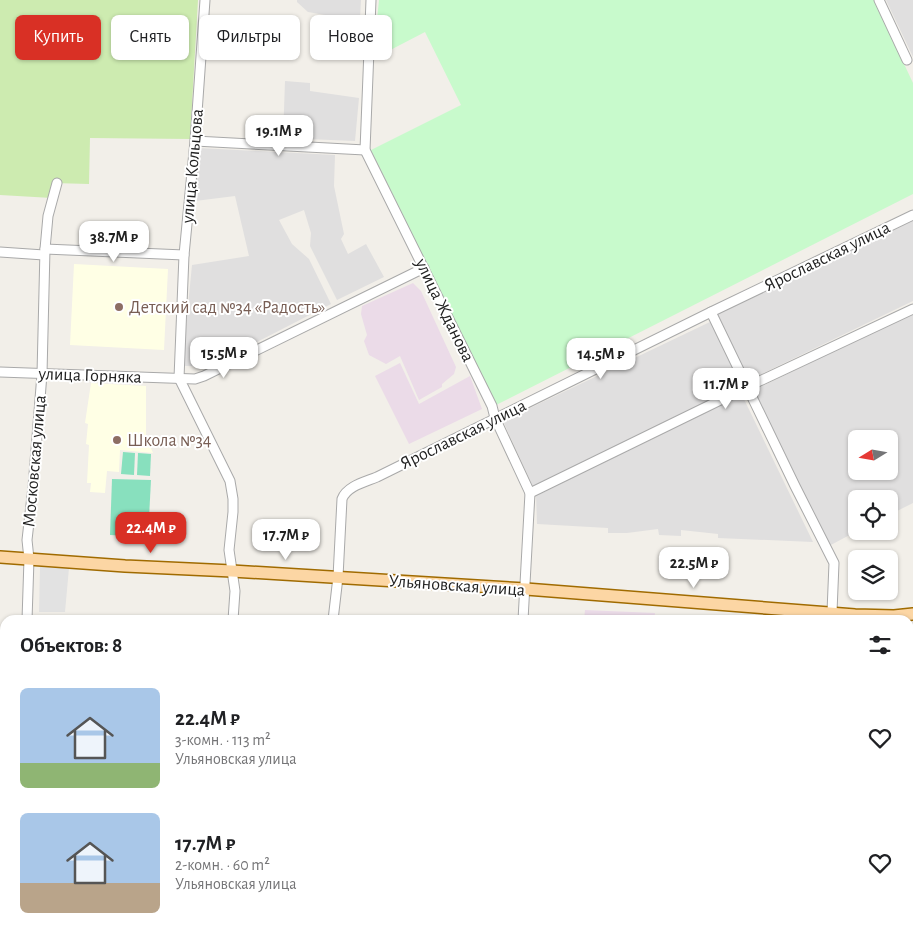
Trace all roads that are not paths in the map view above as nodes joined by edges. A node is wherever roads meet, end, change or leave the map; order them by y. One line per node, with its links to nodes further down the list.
1 (205, 0): 5 (street, улица Кольцова)
2 (371, 0): 6 (street, улица Жданова)
3 (879, 0): 4 (street)
4 (907, 60)
5 (195, 141): 6 (street); 11 (street, улица Кольцова)
6 (365, 150): 12 (street, улица Жданова)
7 (57, 184): 10 (street, Московская улица)
8 (913, 215): 14 (street, Ярославская улица)
9 (0, 252): 10 (street)
10 (44, 252): 11 (street); 16 (street, Московская улица)
11 (184, 255): 17 (street, улица Кольцова)
12 (424, 268): 17 (street, улица Горняка); 19 (street, улица Жданова)
13 (913, 309): 18 (street)
14 (711, 312): 18 (street); 19 (street, Ярославская улица)
15 (0, 372): 16 (street, улица Горняка)
16 (42, 374): 17 (street, улица Горняка); 22 (street, Московская улица)
17 (179, 378): 23 (street, улица Кольцова)
18 (747, 387): 20 (street); 26 (street)
19 (495, 418): 20 (street, улица Жданова); 24 (street, Ярославская улица)
20 (530, 493): 25 (street, улица Жданова)
21 (0, 557): 22 (main road, Ульяновская улица)
22 (29, 559): 23 (main road, Ульяновская улица); 27 (street, Московская улица)
23 (232, 571): 24 (main road, Ульяновская улица); 28 (street, улица Кольцова)
24 (338, 577): 25 (main road, Ульяновская улица); 29 (street, Ярославская улица)
25 (526, 589): 26 (main road, Ульяновская улица); 30 (street, улица Жданова)
26 (832, 612): 31 (main road, Ульяновская улица)
27 (26, 615)
28 (233, 615)
29 (334, 615)
30 (523, 615)
31 (866, 615)

